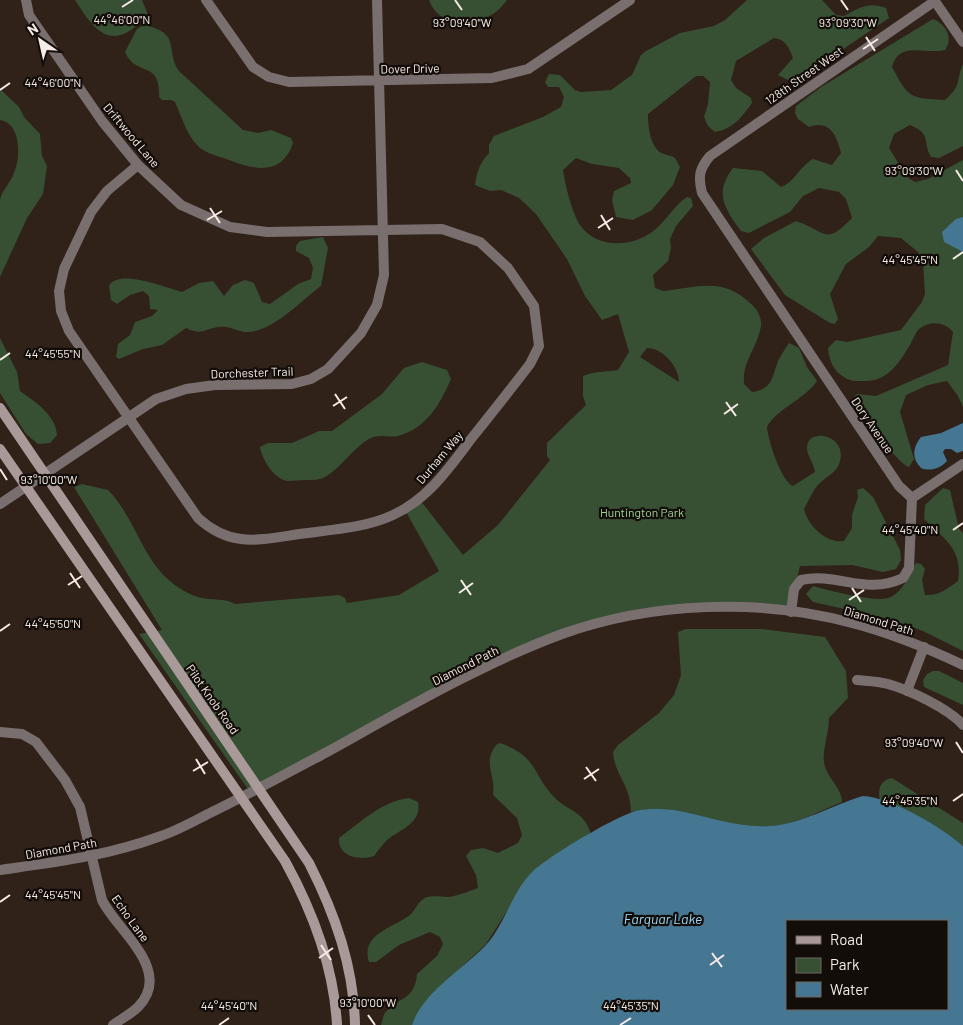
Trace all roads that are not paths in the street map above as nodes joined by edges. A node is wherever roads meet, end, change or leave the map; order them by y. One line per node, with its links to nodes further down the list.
1 (26, 0): 8 (street, Driftwood Lane)
2 (206, 0): 7 (street, Dover Drive)
3 (377, 0): 7 (street, Dorchester Trail)
4 (630, 0): 7 (street, Dover Drive)
5 (934, 0): 6 (street); 9 (street, 128th Street West)
6 (963, 42)
7 (381, 81): 10 (street, Dorchester Trail)
8 (138, 165): 10 (street, Driftwood Lane); 12 (street, Durham Way)
9 (698, 178): 17 (street, Dory Avenue)
10 (384, 229): 12 (street, Dorchester Trail); 12 (street, Durham Way)
11 (0, 408): 15 (main road, Pilot Knob Road)
12 (128, 417): 15 (street, Dorchester Trail)
13 (0, 449): 16 (main road)
14 (963, 464): 17 (street)
15 (45, 472): 16 (street, Dorchester Trail); 26 (main road, Pilot Knob Road)
16 (25, 486): 18 (street, Dorchester Trail); 27 (main road)
17 (912, 498): 19 (street)
18 (0, 504)
19 (790, 612): 20 (street, Diamond Path); 26 (street, Diamond Path)
20 (924, 647): 21 (street, Diamond Path); 23 (street)
21 (963, 665)
22 (857, 680): 23 (street)
23 (907, 691): 24 (street)
24 (963, 724)
25 (0, 732): 28 (street, Echo Lane)
26 (260, 788): 27 (street, Diamond Path); 32 (main road, Pilot Knob Road)
27 (242, 798): 28 (street, Diamond Path); 31 (main road)
28 (92, 857): 29 (street, Diamond Path); 30 (street, Echo Lane)
29 (0, 870)
30 (113, 1025)
31 (337, 1025)
32 (355, 1025)

